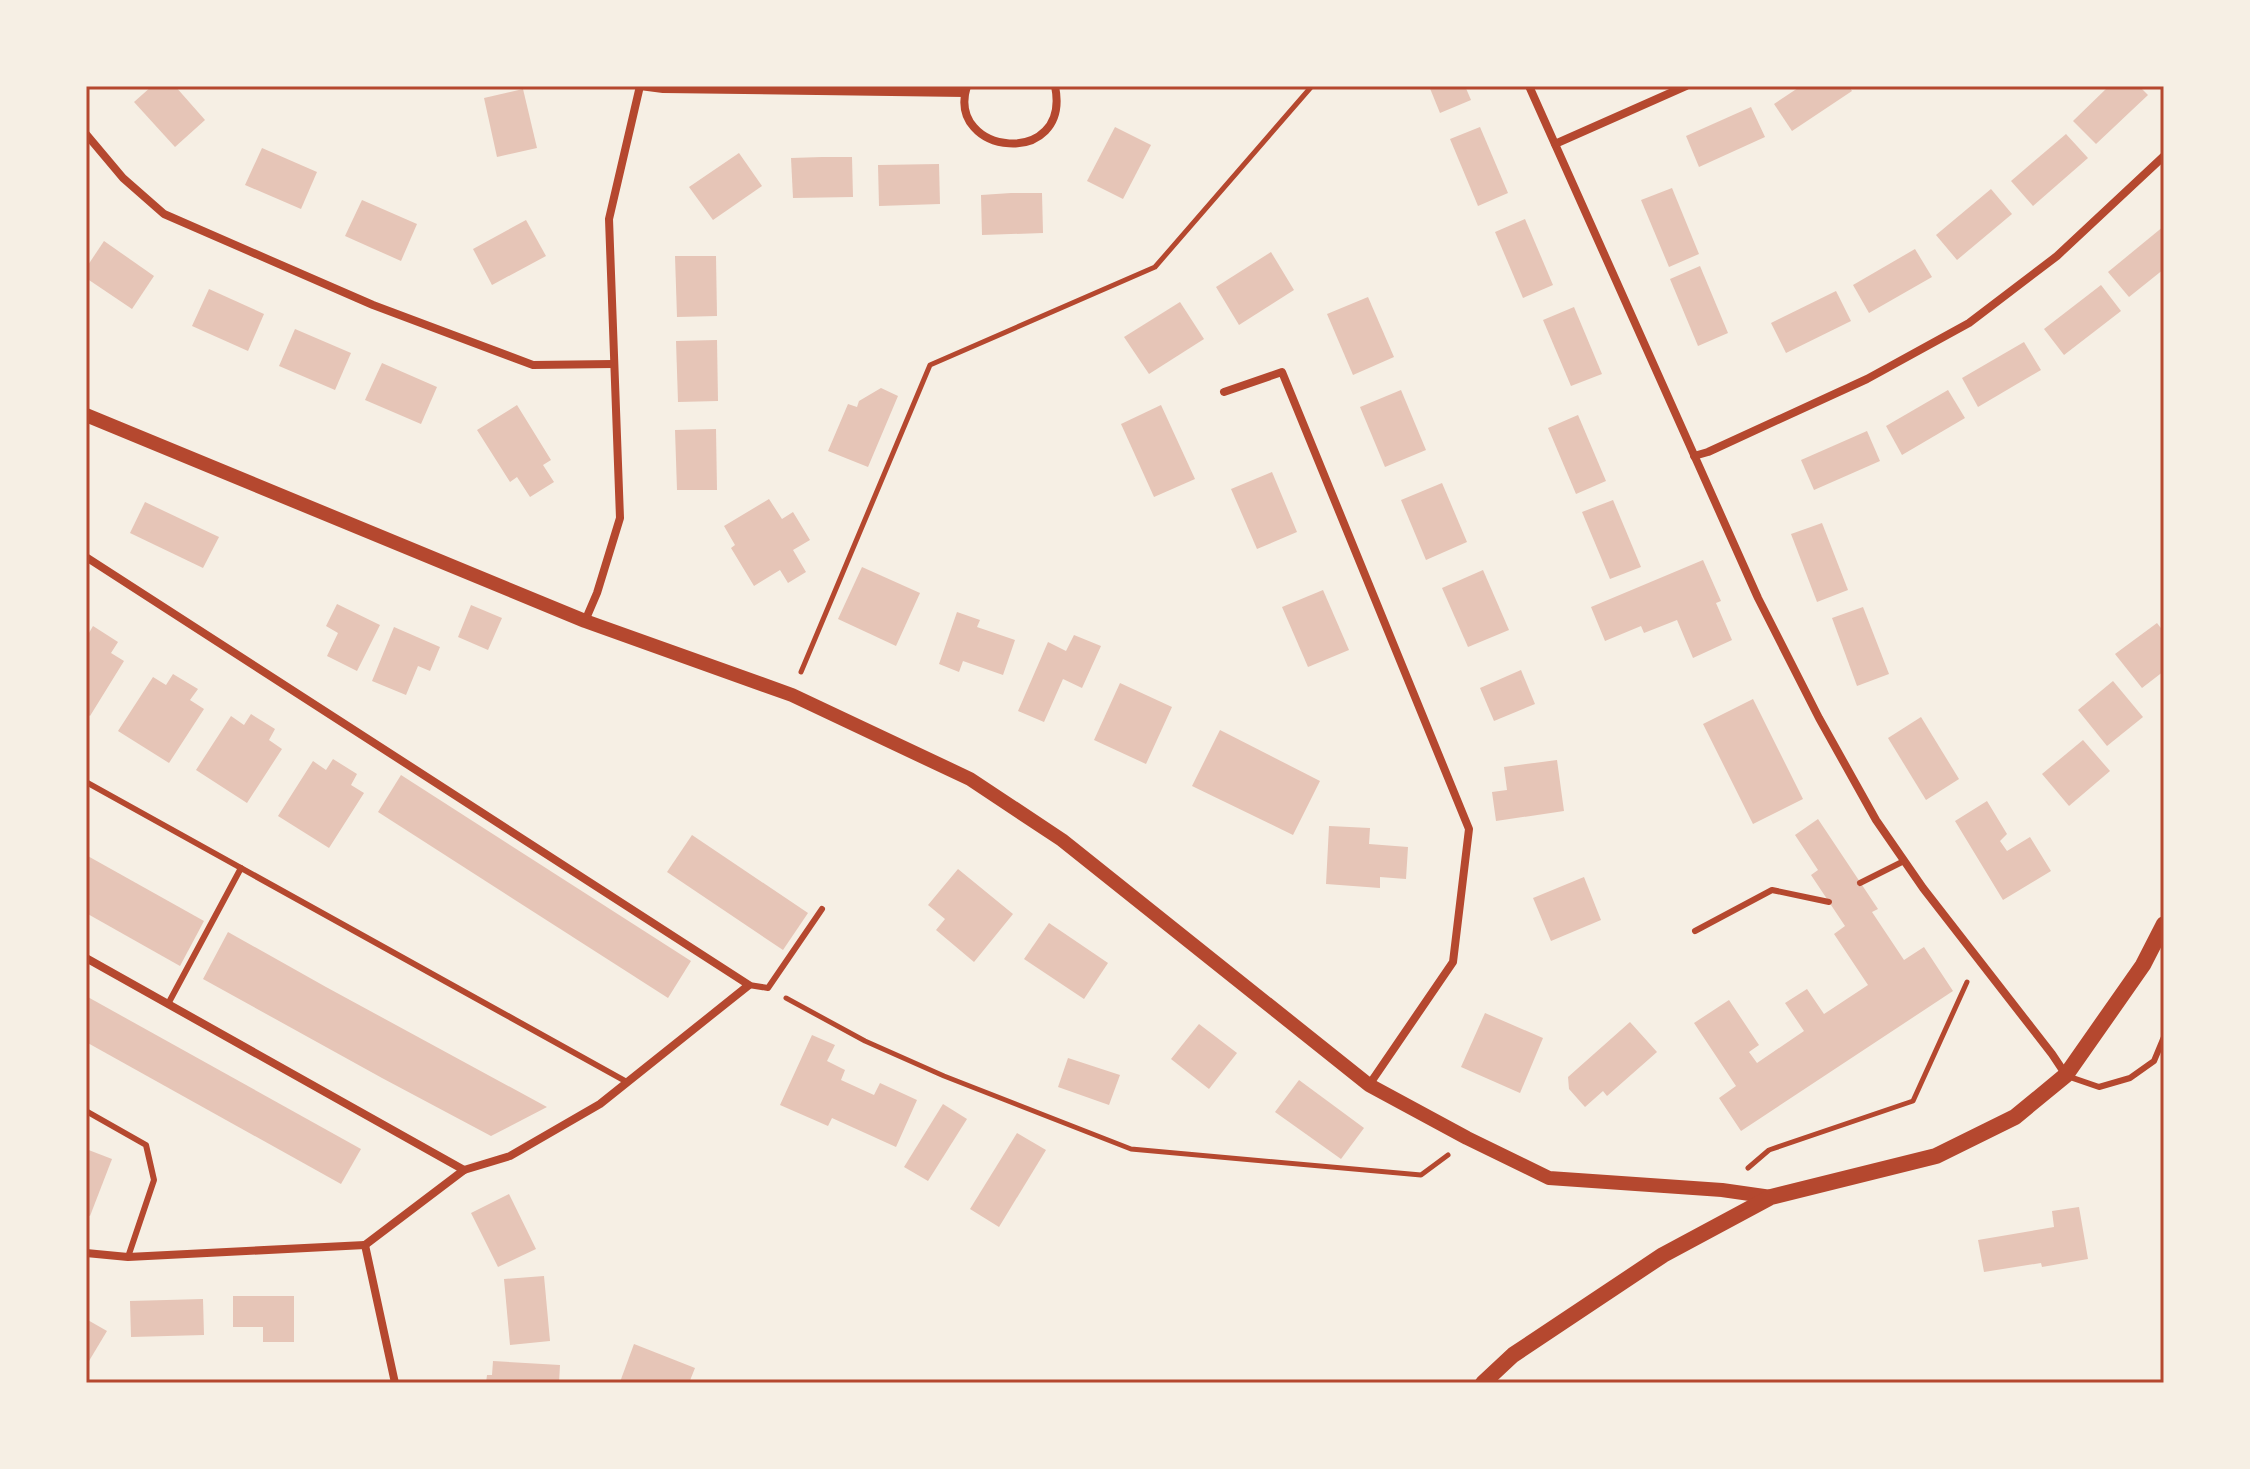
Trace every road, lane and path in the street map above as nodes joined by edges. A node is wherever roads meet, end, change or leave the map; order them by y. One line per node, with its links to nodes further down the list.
1 (640, 86): 6 (street); 10 (street)
2 (1055, 86): 6 (street)
3 (1312, 86): 16 (path)
4 (1529, 86): 8 (street)
5 (1686, 86): 8 (street)
6 (966, 89)
7 (86, 134): 10 (street)
8 (1555, 144): 13 (street)
9 (2164, 156): 13 (street)
10 (613, 364): 15 (street)
11 (1224, 392): 33 (street)
12 (86, 415): 15 (street)
13 (1694, 456): 18 (street)
14 (86, 557): 27 (street)
15 (585, 621): 16 (street)
16 (792, 695): 33 (street)
17 (86, 782): 19 (lane)
18 (1904, 861): 20 (lane); 26 (street)
19 (241, 868): 29 (lane); 32 (lane)
20 (1860, 883)
21 (1829, 902): 24 (lane)
22 (822, 909): 28 (lane)
23 (2164, 924): 31 (main road)
24 (1695, 931)
25 (86, 958): 29 (street)
26 (1977, 959): 31 (street); 37 (path)
27 (749, 985): 28 (lane); 32 (street)
28 (768, 988): 35 (path)
29 (168, 1004): 36 (street)
30 (2164, 1037): 31 (lane)
31 (2066, 1075): 38 (main road)
32 (627, 1082): 36 (street)
33 (1369, 1085): 35 (street)
34 (86, 1111): 41 (lane)
35 (1467, 1138): 37 (street)
36 (464, 1170): 39 (street)
37 (1722, 1190): 38 (street)
38 (1771, 1197): 43 (main road)
39 (365, 1245): 41 (street); 42 (street)
40 (86, 1253): 41 (street)
41 (128, 1257)
42 (395, 1383)
43 (1483, 1383)

